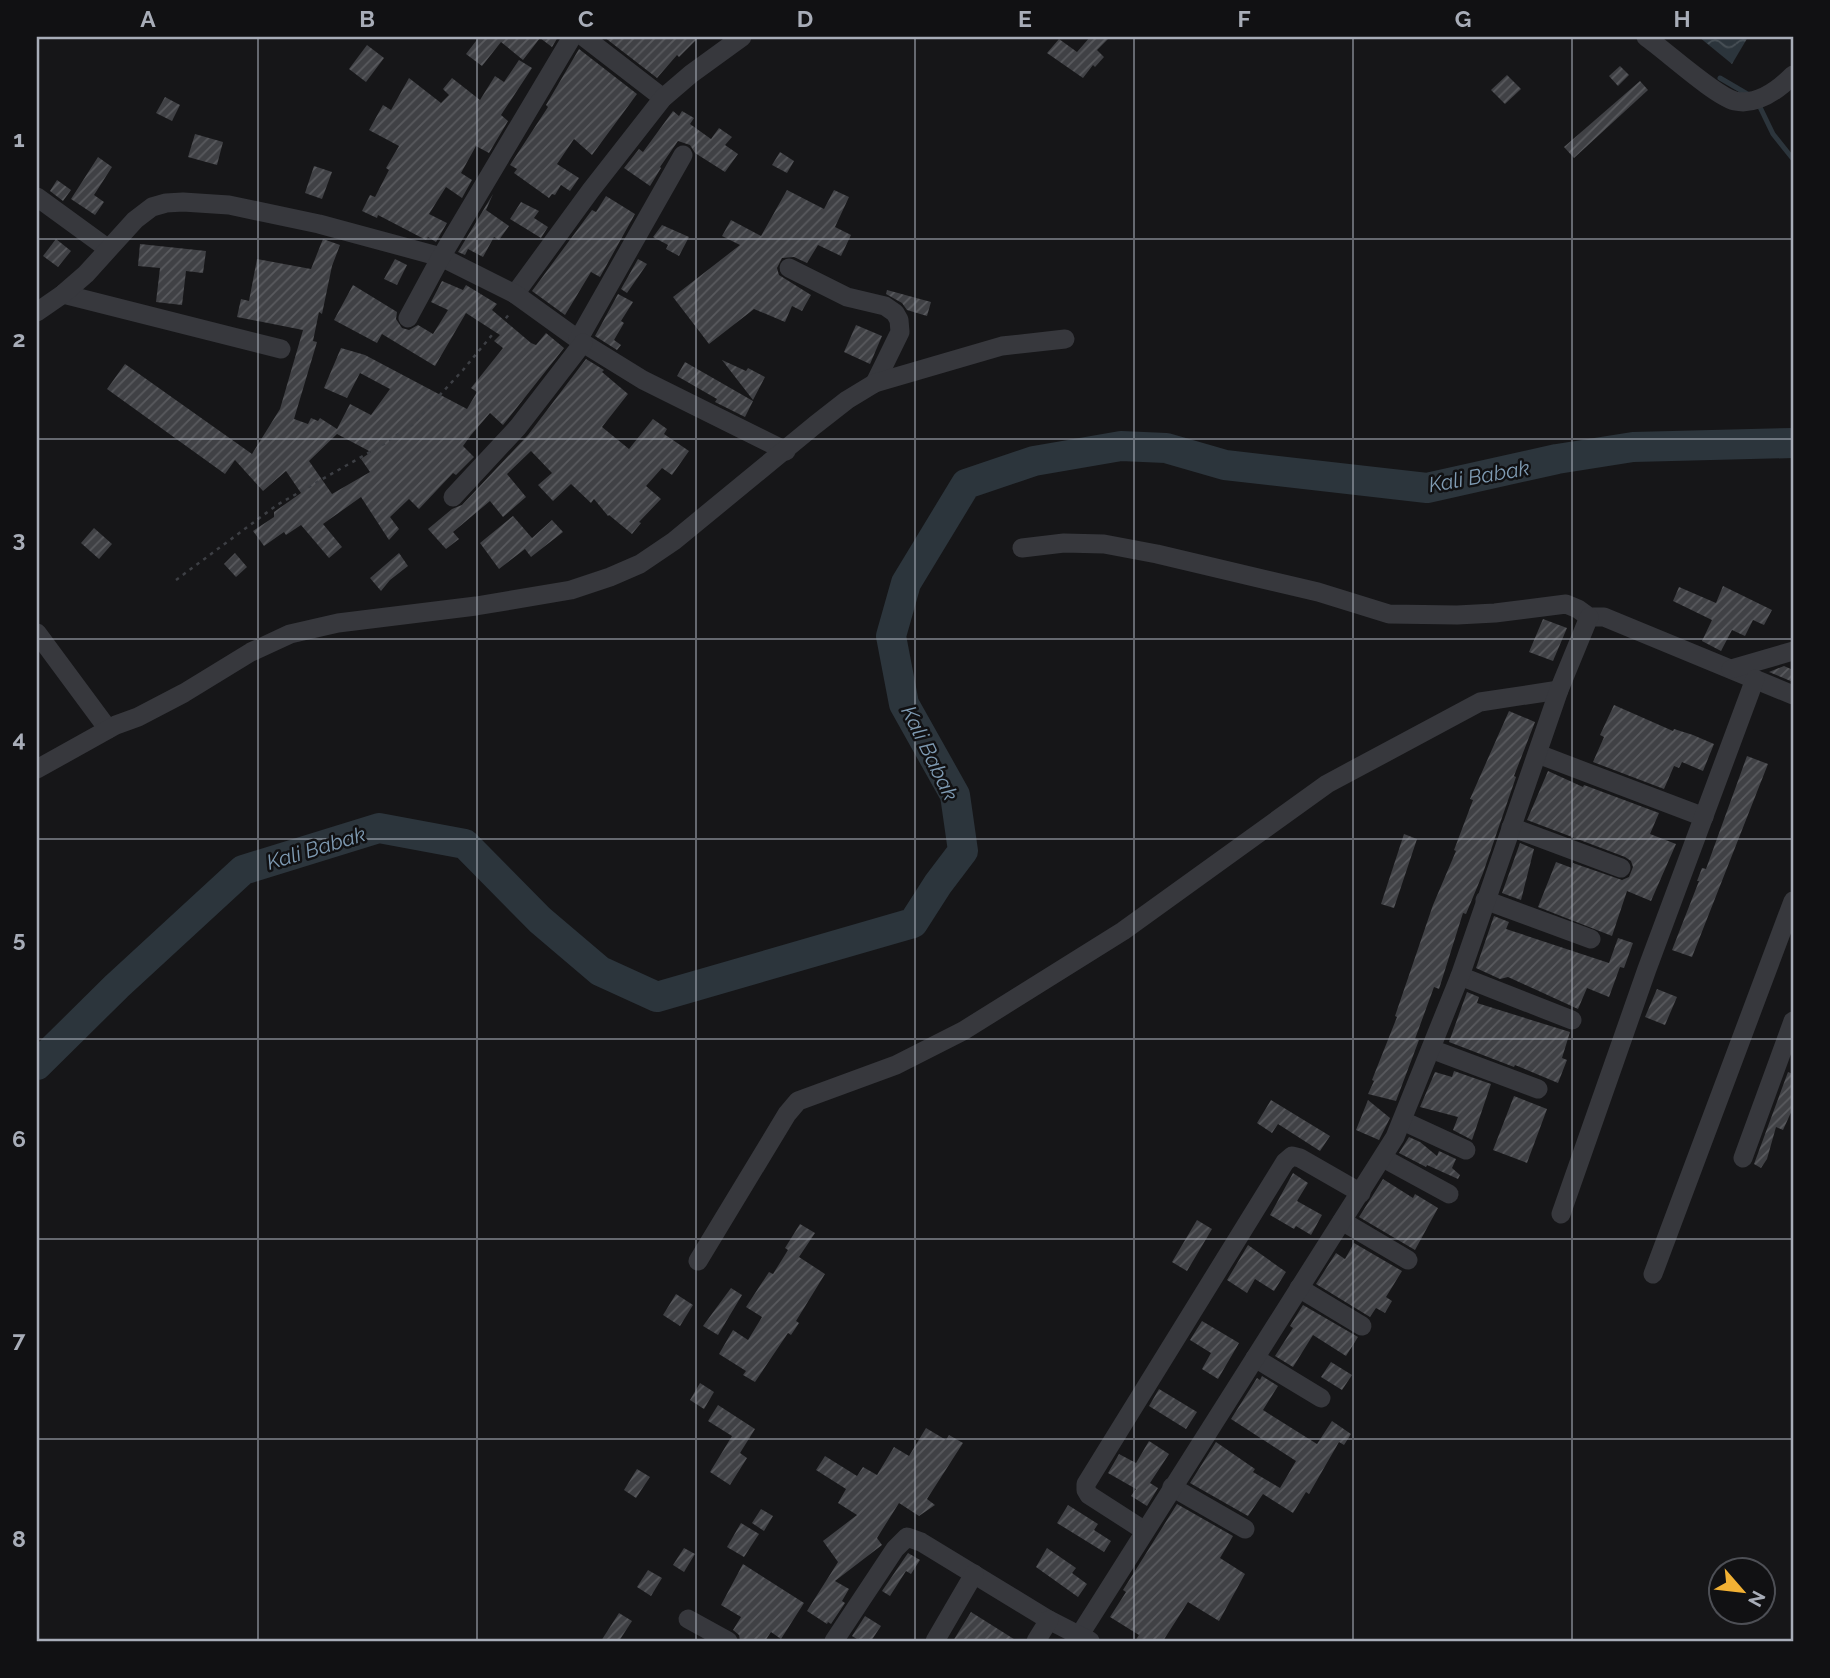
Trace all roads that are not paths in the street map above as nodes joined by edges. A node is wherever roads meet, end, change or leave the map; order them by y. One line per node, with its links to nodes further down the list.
1 (572, 37): 10 (street)
2 (584, 37): 6 (street)
3 (742, 37): 6 (street)
4 (1646, 37): 5 (street)
5 (1793, 75)
6 (663, 98): 13 (street)
7 (683, 155): 17 (street)
8 (37, 197): 9 (street)
9 (107, 248): 10 (street); 12 (street)
10 (441, 257): 13 (street); 15 (street)
11 (789, 268): 19 (street)
12 (63, 294): 14 (street); 18 (street)
13 (518, 296): 17 (street)
14 (37, 312)
15 (408, 318)
16 (1065, 338): 19 (street)
17 (580, 342): 20 (street); 21 (street)
18 (281, 349)
19 (875, 383): 20 (street)
20 (786, 451): 30 (street)
21 (453, 497)
22 (1022, 548): 23 (street)
23 (1589, 617): 26 (street); 28 (street)
24 (37, 633): 30 (street)
25 (1793, 651): 26 (street)
26 (1731, 669): 27 (street)
27 (1755, 679): 29 (street); 33 (street)
28 (1559, 690): 31 (street); 53 (street)
29 (1793, 695)
30 (108, 729): 32 (street)
31 (1538, 754): 33 (street); 34 (street)
32 (37, 769)
33 (1704, 817): 50 (street)
34 (1511, 827): 35 (street); 36 (street)
35 (1621, 868)
36 (1485, 900): 38 (street); 39 (street)
37 (1793, 901): 54 (street)
38 (1591, 939)
39 (1460, 976): 40 (street); 42 (street)
40 (1572, 1020)
41 (1793, 1021): 47 (street)
42 (1430, 1049): 43 (street); 44 (street)
43 (1538, 1089)
44 (1403, 1121): 45 (street); 46 (street)
45 (1466, 1150)
46 (1383, 1158): 48 (street); 49 (street)
47 (1743, 1158)
48 (1361, 1193): 51 (street); 61 (street)
49 (1449, 1195)
50 (1561, 1214)
51 (1342, 1221): 52 (street); 55 (street)
52 (1408, 1261)
53 (698, 1262)
54 (1653, 1274)
55 (1299, 1288): 56 (street); 57 (street)
56 (1362, 1326)
57 (1255, 1358): 58 (street); 59 (street)
58 (1321, 1398)
59 (1172, 1487): 60 (street); 61 (street)
60 (1245, 1529)
61 (1145, 1531): 65 (street)
62 (974, 1574): 64 (street); 67 (street); 68 (street)
63 (688, 1619): 66 (street)
64 (1049, 1620): 65 (street); 69 (street)
65 (1085, 1639)
66 (728, 1641)
67 (834, 1641)
68 (935, 1641)
69 (1036, 1641)

